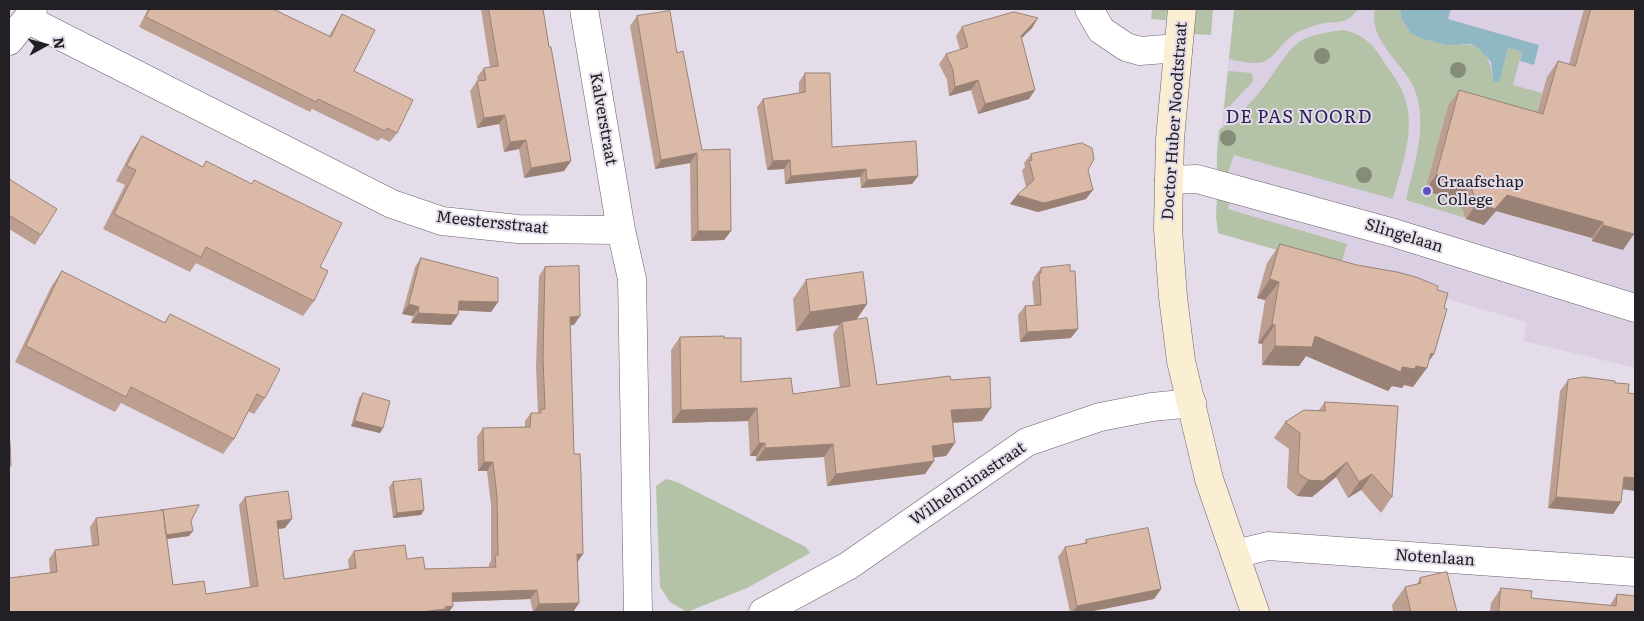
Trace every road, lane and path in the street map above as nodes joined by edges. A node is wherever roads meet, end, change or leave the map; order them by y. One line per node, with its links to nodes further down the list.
1 (584, 9): 8 (street, Kalverstraat)
2 (1089, 9): 6 (street)
3 (1182, 9): 6 (main road, Doctor Huber Noodtstraat)
4 (30, 14): 5 (street); 8 (street, Meestersstraat)
5 (9, 41)
6 (1178, 48): 7 (main road, Doctor Huber Noodtstraat)
7 (1169, 180): 9 (street, Slingelaan); 10 (main road, Doctor Huber Noodtstraat)
8 (621, 230): 13 (street)
9 (1635, 308)
10 (1192, 402): 11 (main road, Doctor Huber Noodtstraat); 14 (street, Wilhelminastraat)
11 (1235, 554): 12 (street, Notenlaan); 15 (main road, Doctor Huber Noodtstraat)
12 (1635, 572)
13 (638, 612)
14 (763, 612)
15 (1255, 612)

